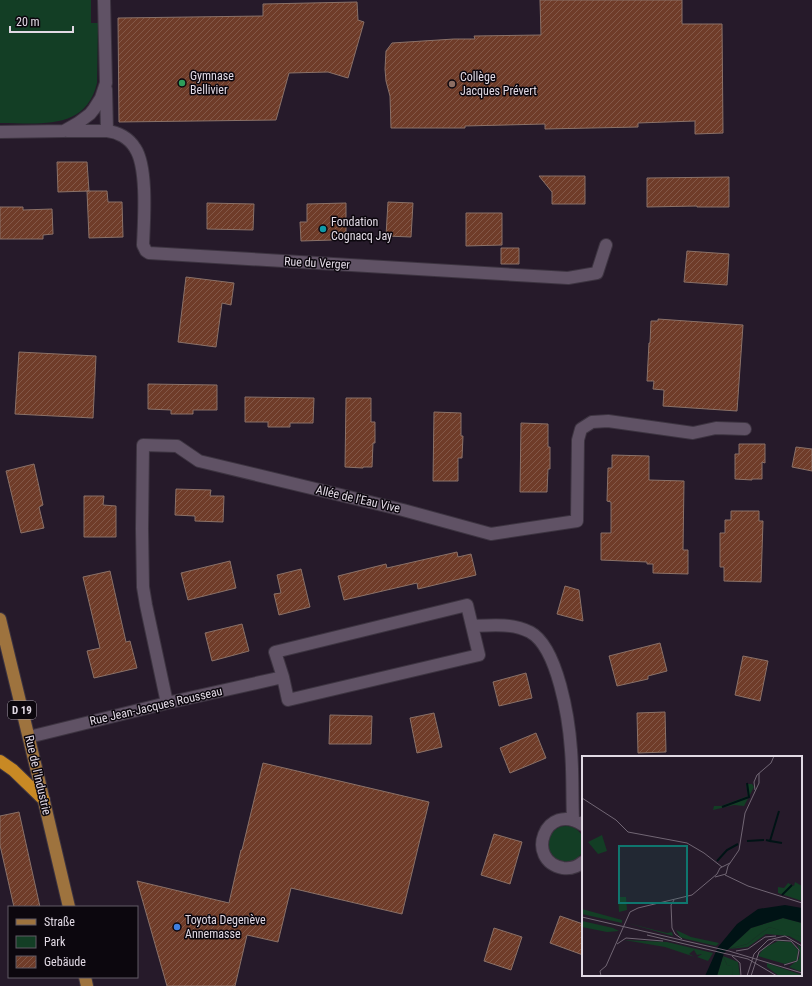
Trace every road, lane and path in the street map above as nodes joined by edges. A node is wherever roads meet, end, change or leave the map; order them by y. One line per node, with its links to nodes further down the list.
1 (104, 0): 2 (street)
2 (106, 83): 3 (street); 4 (street)
3 (107, 130): 4 (street, Rue du Verger); 6 (street, Rue du Verger)
4 (64, 131): 5 (street, Rue du Verger)
5 (0, 132)
6 (606, 246)
7 (745, 429): 11 (street, Allée de l'Eau Vive)
8 (0, 619): 12 (main road, Rue de l'Industrie / D 19)
9 (473, 626): 10 (street); 10 (street); 15 (street)
10 (282, 677): 11 (street, Rue Jean-Jacques Rousseau)
11 (167, 703): 12 (street, Rue Jean-Jacques Rousseau)
12 (29, 736): 14 (main road, Rue de l'Industrie / D 19)
13 (0, 761): 14 (highway)
14 (44, 800): 17 (main road, Rue de l'Industrie / D 19)
15 (578, 822): 16 (street)
16 (582, 863)
17 (69, 906)

